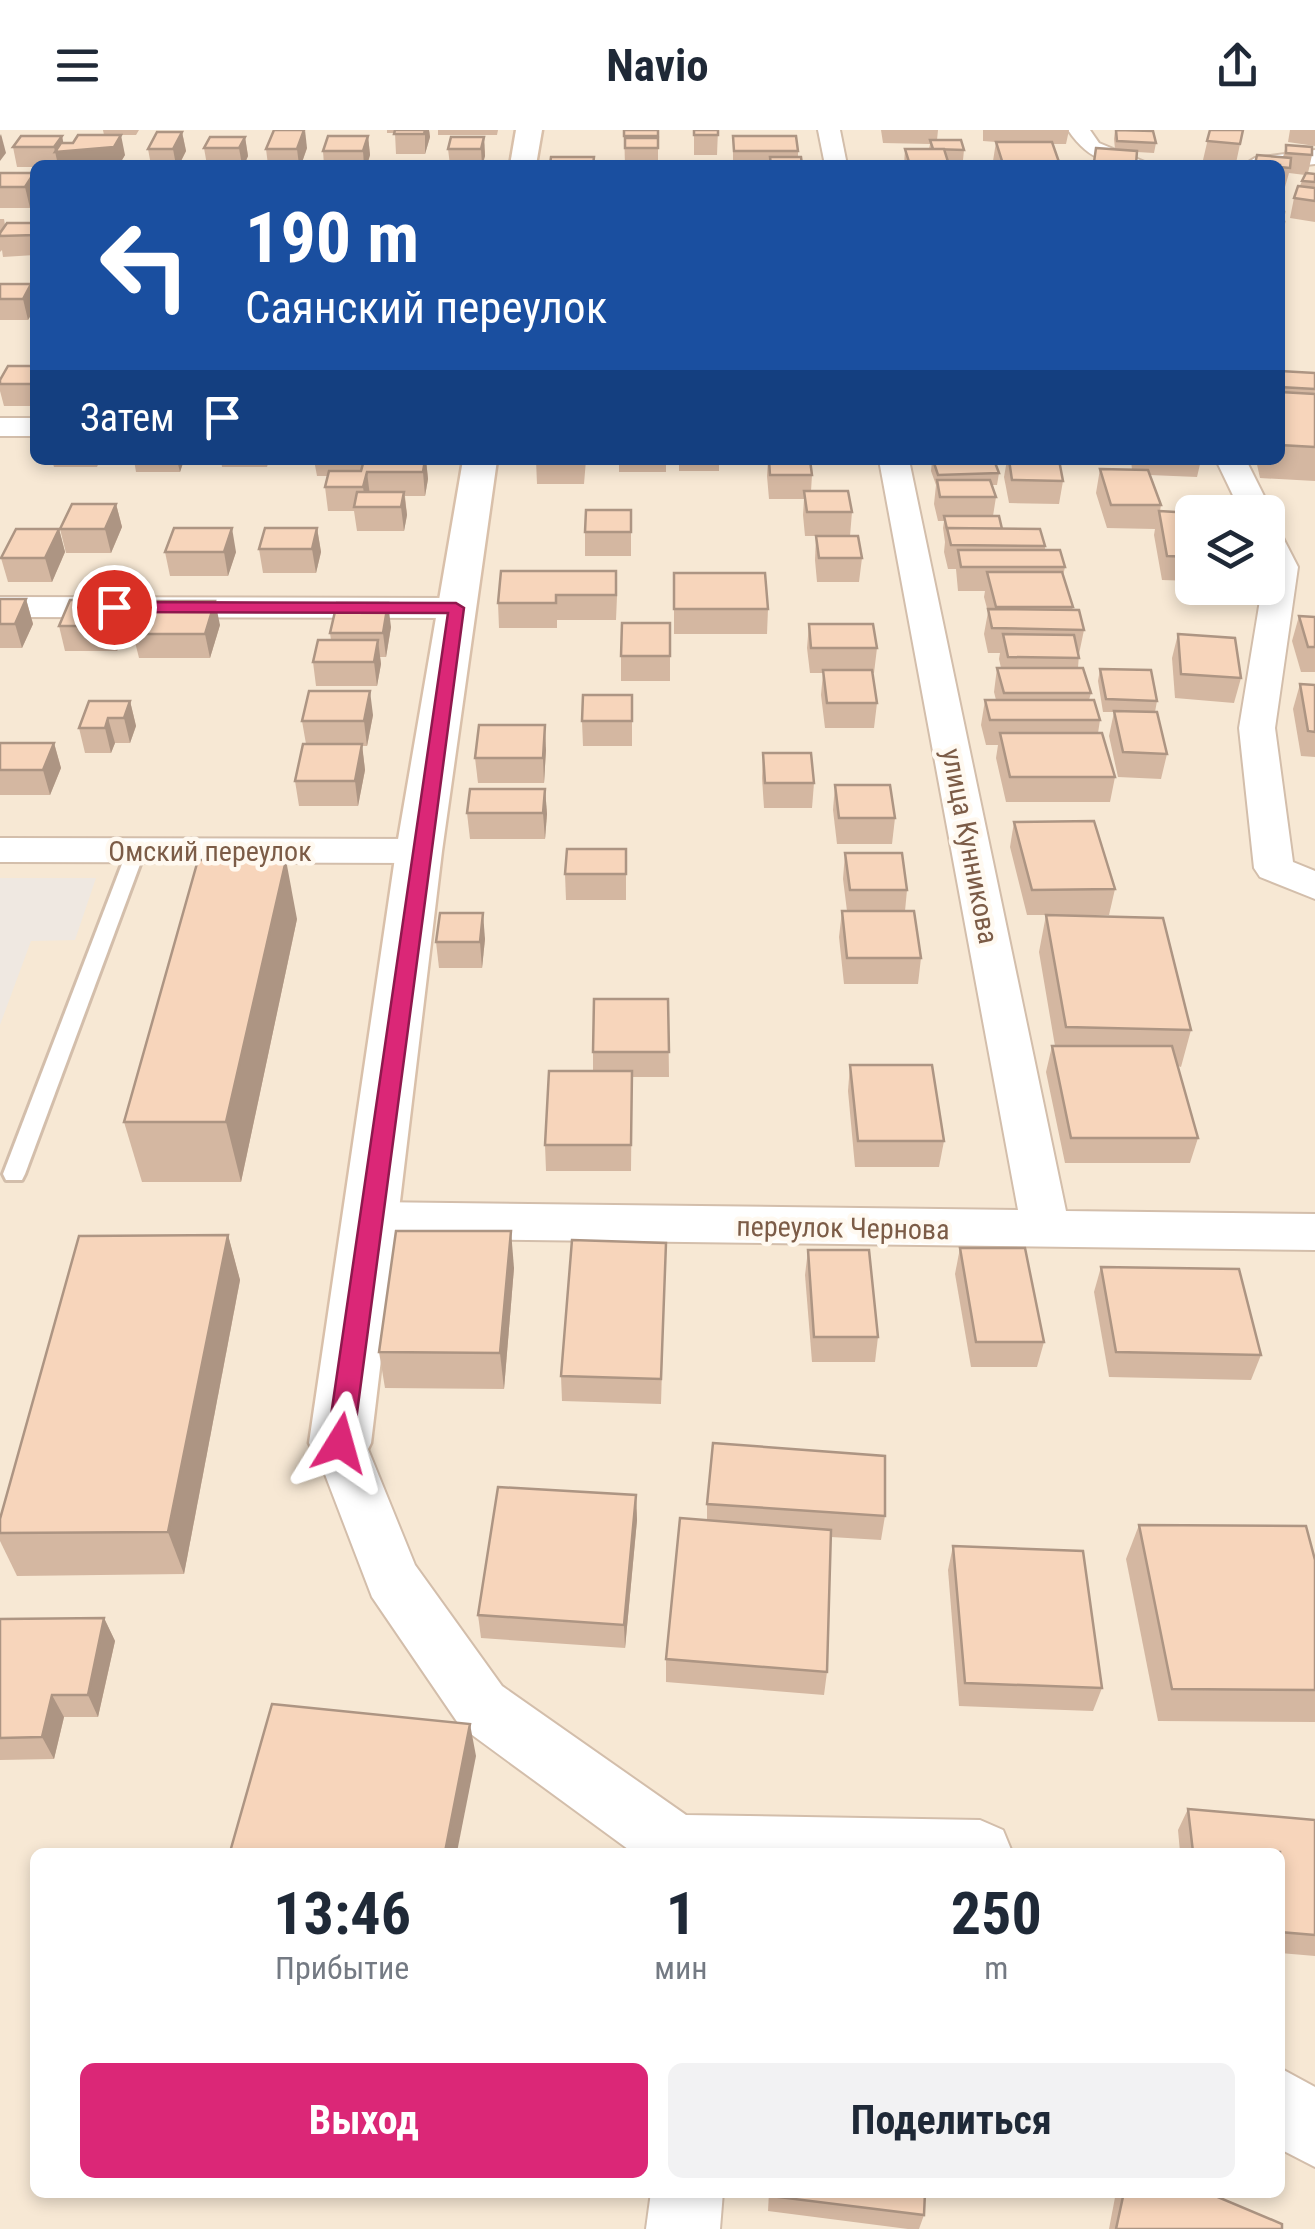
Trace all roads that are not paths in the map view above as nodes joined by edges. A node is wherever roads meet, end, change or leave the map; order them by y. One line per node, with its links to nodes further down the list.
1 (529, 130): 5 (street)
2 (829, 130): 6 (street)
3 (1083, 148): 7 (street)
4 (1315, 156): 8 (street)
5 (524, 160)
6 (835, 160)
7 (1124, 160)
8 (1285, 160)
9 (0, 427): 10 (street)
10 (30, 428)
11 (479, 465): 17 (street)
12 (895, 465): 24 (street, улица Кунникова)
13 (1233, 465): 14 (street)
14 (1248, 495)
15 (1276, 605): 21 (street)
16 (0, 607): 17 (street)
17 (456, 608): 19 (street)
18 (0, 850): 20 (street, Омский переулок)
19 (419, 850): 20 (street, Омский переулок); 23 (street)
20 (136, 851): 22 (lane)
21 (1315, 886)
22 (14, 1174)
23 (371, 1220): 24 (street, переулок Чернова); 26 (street)
24 (1046, 1231): 25 (street, переулок Чернова)
25 (1315, 1232)
26 (340, 1443): 27 (street)
27 (675, 1848)
28 (1285, 2107): 29 (street)
29 (1315, 2132)
30 (686, 2198): 31 (street)
31 (683, 2229)

